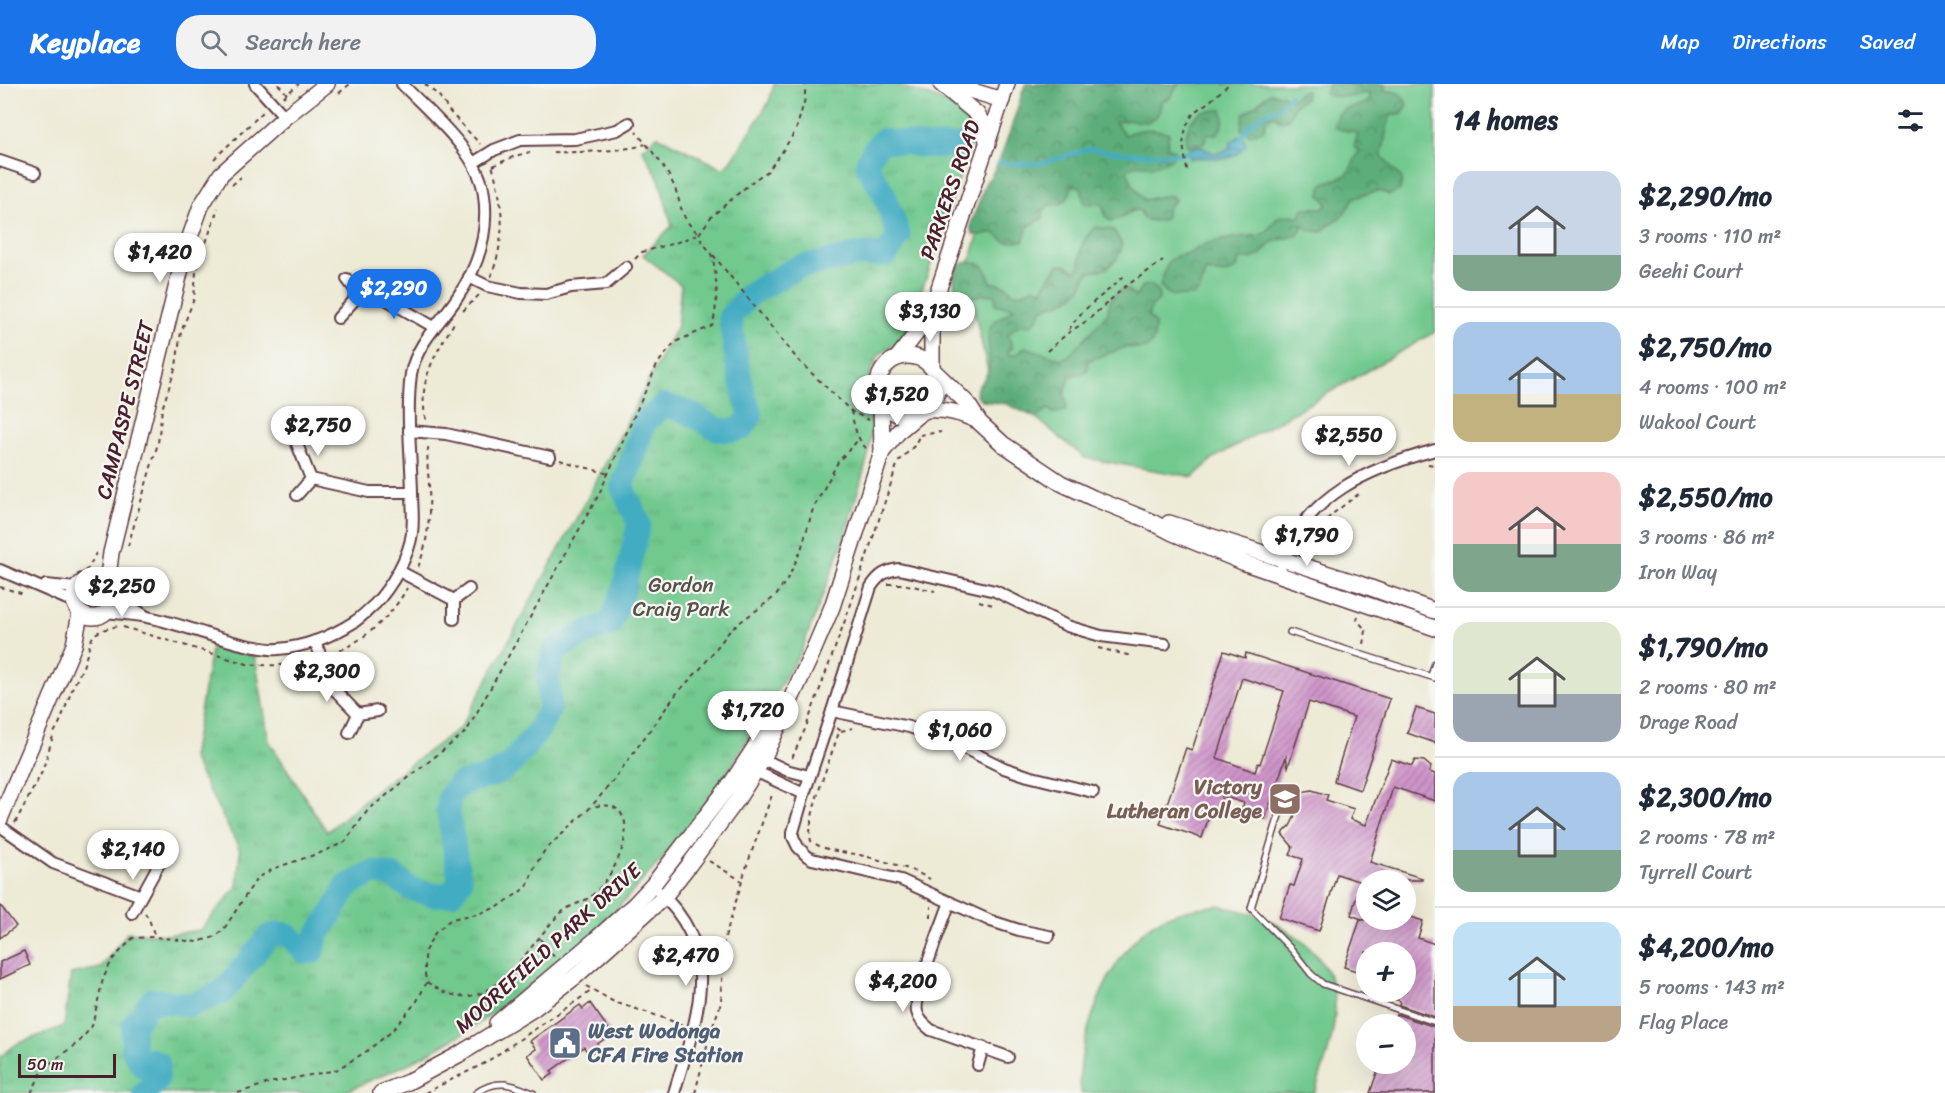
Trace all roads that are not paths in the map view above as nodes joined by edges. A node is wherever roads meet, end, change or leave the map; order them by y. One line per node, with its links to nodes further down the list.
1 (255, 84): 8 (street)
2 (402, 84): 12 (street)
3 (941, 84): 10 (main road)
4 (950, 84): 7 (main road)
5 (1006, 84): 7 (main road, PARKERS ROAD)
6 (331, 91): 8 (main road, CAMPASPE STREET)
7 (1002, 100): 10 (main road, PARKERS ROAD)
8 (285, 117): 35 (main road, CAMPASPE STREET)
9 (629, 123): 12 (street)
10 (988, 144): 18 (main road, PARKERS ROAD)
11 (0, 161): 13 (street)
12 (473, 163): 15 (street)
13 (35, 173)
14 (626, 267): 15 (street)
15 (469, 277): 20 (street)
16 (347, 279): 17 (street)
17 (359, 295): 19 (street); 20 (street)
18 (932, 309): 21 (main road, PARKERS ROAD); 22 (main road, PARKERS ROAD)
19 (338, 318)
20 (434, 327): 26 (street)
21 (898, 357): 22 (main road); 23 (main road)
22 (934, 370): 24 (main road); 25 (main road)
23 (881, 400): 24 (main road); 29 (main road)
24 (923, 412): 25 (main road); 29 (main road)
25 (980, 423): 34 (main road)
26 (409, 431): 30 (street); 32 (street)
27 (297, 444): 31 (street)
28 (1435, 450): 36 (street)
29 (882, 452): 60 (main road, MOOREFIELD PARK DRIVE)
30 (550, 457)
31 (311, 479): 32 (street); 33 (street)
32 (412, 492): 38 (street)
33 (297, 495)
34 (1148, 520): 36 (main road); 39 (main road)
35 (118, 554): 40 (main road, CAMPASPE STREET); 42 (main road, CAMPASPE STREET)
36 (1284, 560): 39 (street); 45 (main road)
37 (0, 570): 44 (street)
38 (399, 571): 43 (street); 51 (street)
39 (1279, 575): 49 (main road)
40 (90, 579): 42 (main road); 44 (main road)
41 (469, 588): 43 (street)
42 (109, 590): 46 (main road); 47 (street)
43 (454, 600): 48 (street)
44 (76, 601): 46 (main road); 53 (main road)
45 (1435, 611)
46 (101, 615): 47 (street); 53 (main road)
47 (147, 617): 51 (street)
48 (454, 619)
49 (1435, 628)
50 (1290, 632): 55 (lane)
51 (315, 640): 57 (street)
52 (1165, 644): 58 (street)
53 (74, 645): 65 (main road)
54 (1435, 663): 55 (lane)
55 (1433, 677)
56 (378, 711): 57 (street)
57 (358, 714): 59 (street)
58 (830, 716): 61 (street); 62 (street)
59 (349, 733)
60 (755, 763): 61 (street); 63 (street); 68 (main road, MOOREFIELD PARK DRIVE); 69 (main road, MOOREFIELD PARK DRIVE)
61 (809, 776): 63 (street)
62 (1093, 792)
63 (804, 794): 70 (street)
64 (1280, 812): 72 (lane)
65 (0, 819)
66 (0, 826): 67 (street)
67 (160, 862)
68 (652, 886): 69 (street); 74 (main road, MOOREFIELD PARK DRIVE)
69 (664, 897): 74 (main road, MOOREFIELD PARK DRIVE); 81 (street)
70 (950, 902): 71 (street); 73 (street)
71 (1048, 936)
72 (1435, 1022)
73 (983, 1047): 75 (street); 76 (street)
74 (458, 1056): 77 (main road, MOOREFIELD PARK DRIVE)
75 (1008, 1057)
76 (978, 1065)
77 (410, 1088): 78 (main road, MOOREFIELD PARK DRIVE)
78 (381, 1093)
79 (476, 1093): 80 (lane)
80 (533, 1093)
81 (674, 1093)

